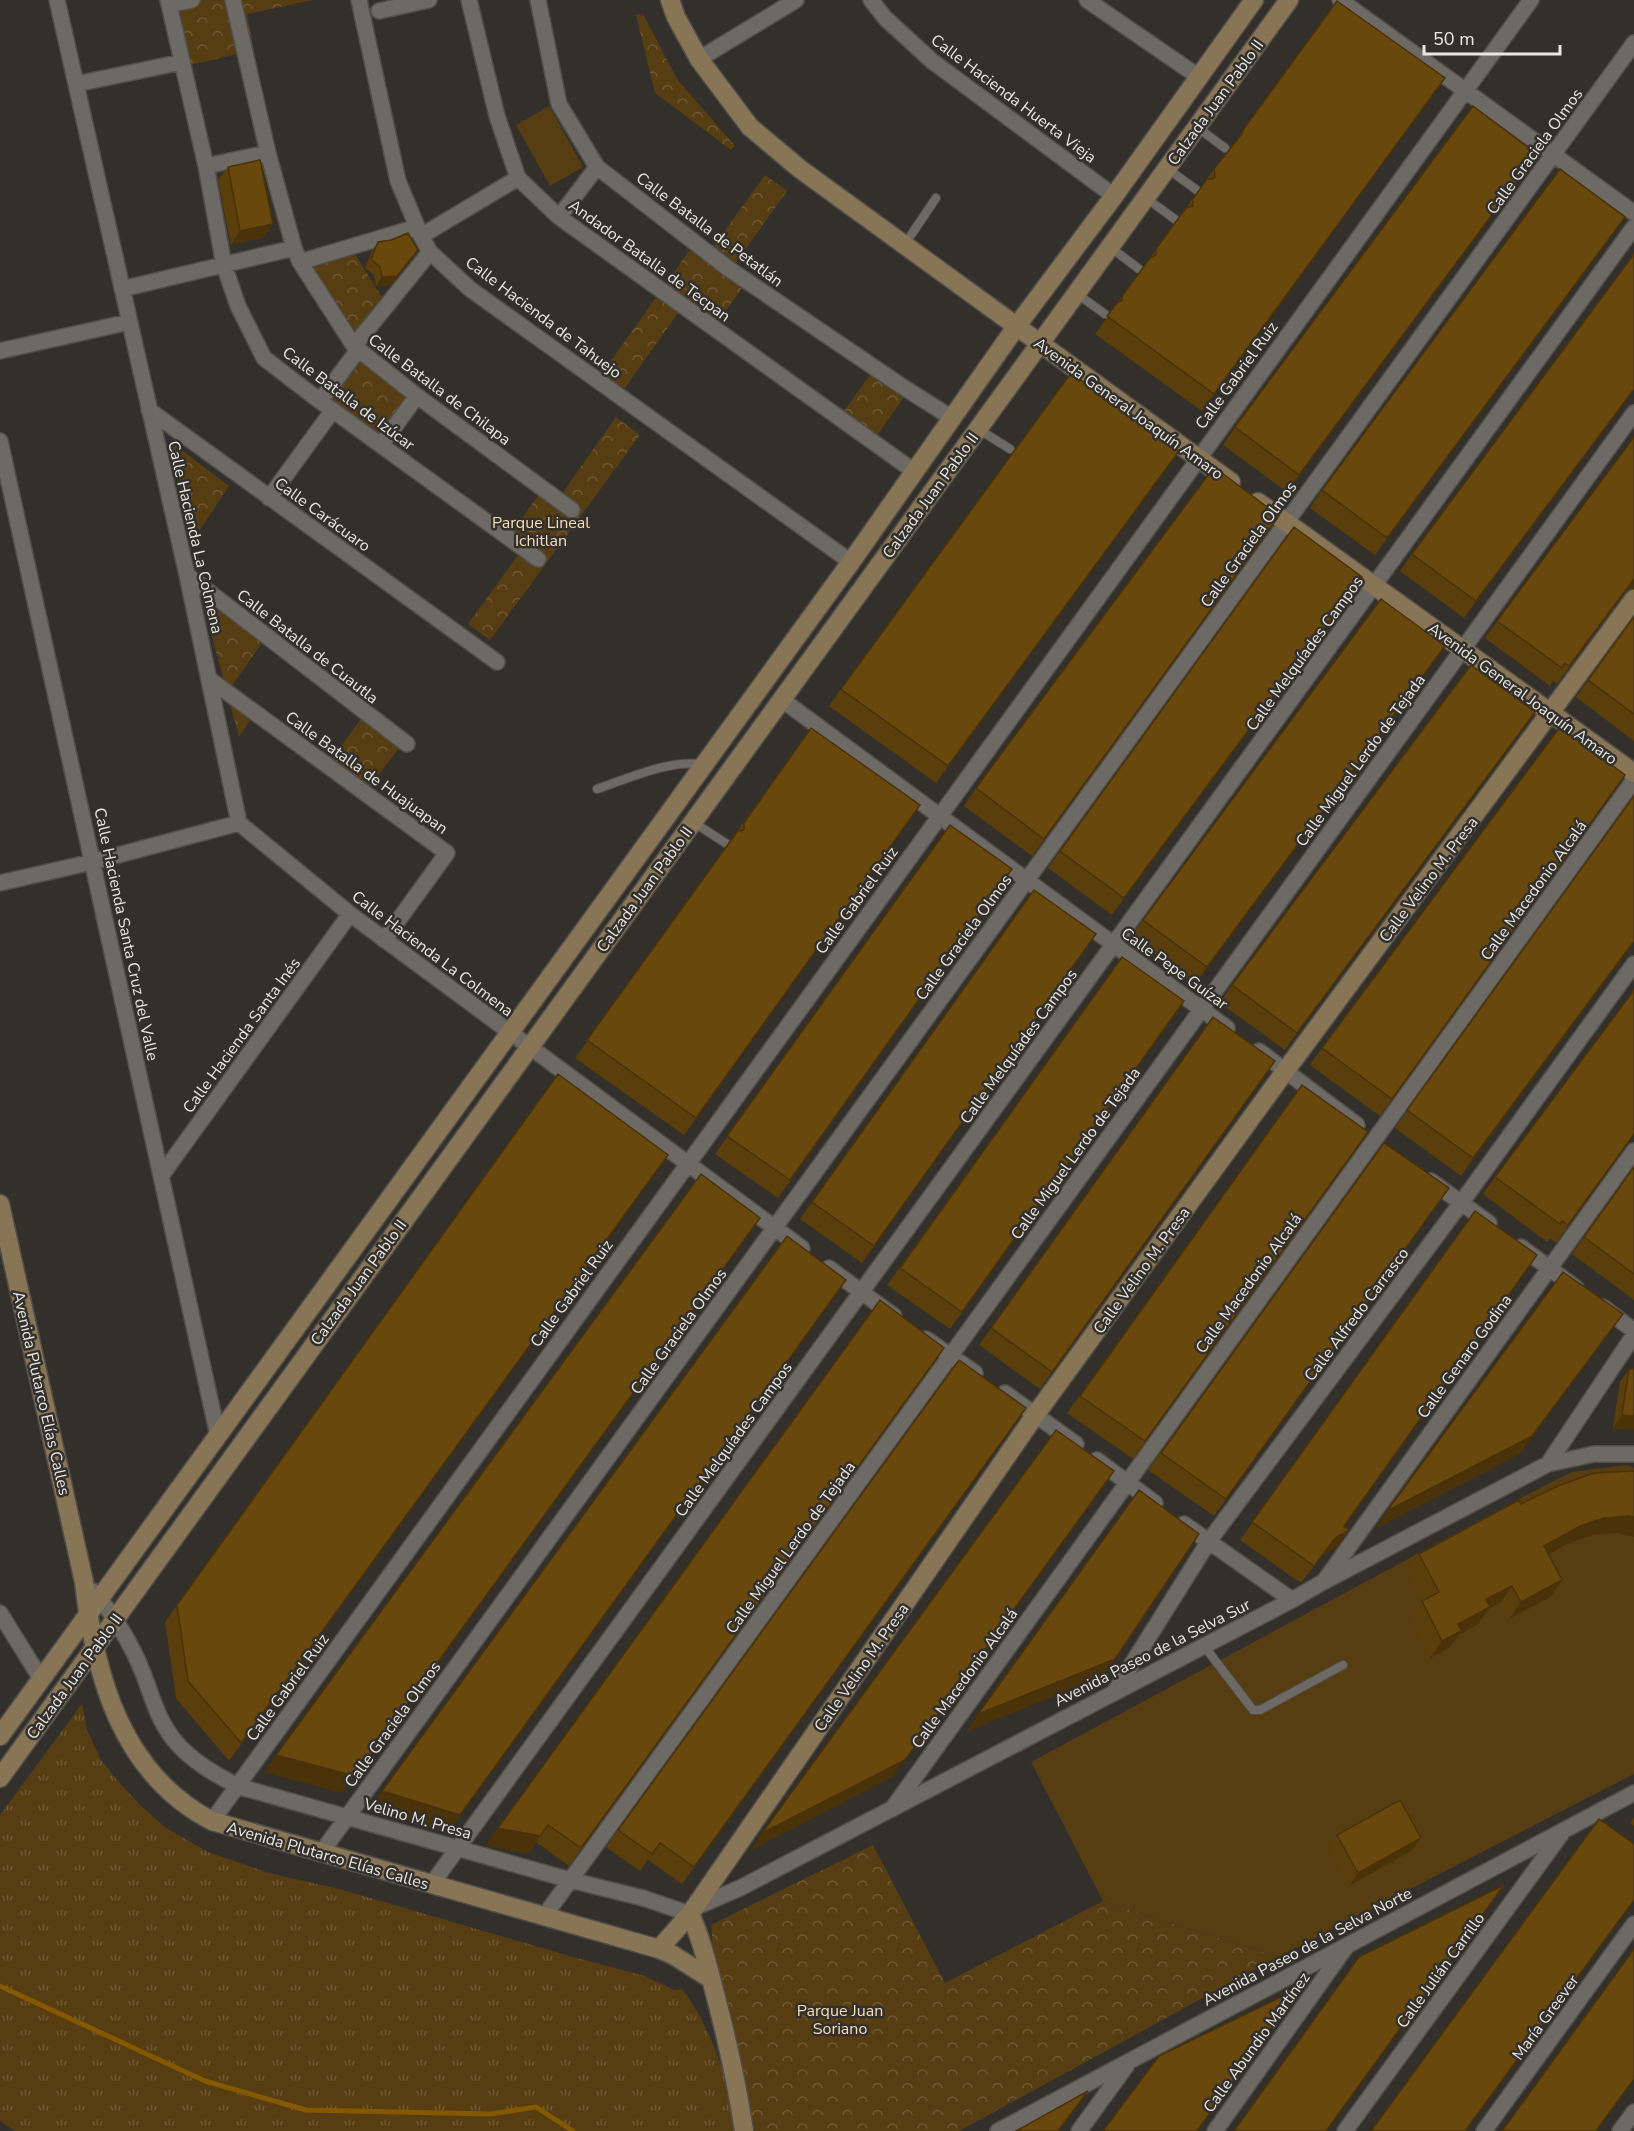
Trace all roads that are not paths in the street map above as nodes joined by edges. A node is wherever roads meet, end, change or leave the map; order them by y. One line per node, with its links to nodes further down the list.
1 (57, 0): 22 (street, Calle Hacienda La Colmena)
2 (192, 0): 16 (street)
3 (233, 0): 26 (street, Calle Batalla de Chilapa)
4 (359, 0): 40 (street, Calle Hacienda de Tahuejo)
5 (429, 0): 17 (street)
6 (469, 0): 31 (street, Andador Batalla de Tecpan)
7 (538, 0): 29 (street, Calle Batalla de Petatlán)
8 (670, 0): 19 (main road, Avenida General Joaquín Amaro)
9 (796, 0): 19 (street)
10 (871, 0): 33 (street, Calle Hacienda Huerta Vieja)
11 (1087, 0): 21 (street)
12 (1254, 0): 21 (main road, Calzada Juan Pablo II)
13 (1289, 0): 24 (main road, Calzada Juan Pablo II)
14 (1340, 0): 23 (street)
15 (1531, 0): 23 (street, Calle Gabriel Ruiz)
16 (169, 2): 20 (street, Calle Batalla de Izúcar)
17 (379, 11)
18 (1634, 43): 27 (street, Calle Graciela Olmos)
19 (699, 59): 41 (main road, Avenida General Joaquín Amaro)
20 (182, 62): 22 (street); 28 (street, Calle Batalla de Izúcar)
21 (1199, 77): 33 (main road, Calzada Juan Pablo II)
22 (76, 84): 47 (street, Calle Hacienda La Colmena)
23 (1465, 91): 27 (street); 64 (street, Calle Gabriel Ruiz)
24 (1197, 127): 25 (lane); 30 (main road, Calzada Juan Pablo II)
25 (1225, 148)
26 (268, 153): 28 (street); 44 (street, Calle Batalla de Chilapa)
27 (1553, 155): 36 (street); 68 (street, Calle Graciela Olmos)
28 (206, 166): 45 (street, Calle Batalla de Izúcar)
29 (597, 167): 37 (street); 59 (street, Calle Batalla de Petatlán)
30 (1167, 168): 32 (lane); 35 (main road, Calzada Juan Pablo II)
31 (518, 178): 37 (street, Andador Batalla de Tecpan); 40 (street)
32 (1198, 190)
33 (1114, 196): 51 (main road, Calzada Juan Pablo II)
34 (936, 198): 41 (lane)
35 (1146, 198): 38 (lane); 42 (main road, Calzada Juan Pablo II)
36 (1634, 213)
37 (559, 217): 65 (street, Andador Batalla de Tecpan)
38 (1176, 220)
39 (1634, 227): 72 (street, Calle Melquíades Campos)
40 (419, 231): 43 (street, Calle Hacienda de Tahuejo); 44 (street)
41 (904, 245): 51 (main road, Avenida General Joaquín Amaro)
42 (1110, 247): 46 (lane); 48 (main road, Calzada Juan Pablo II)
43 (430, 252): 53 (street); 70 (street, Calle Hacienda de Tahuejo)
44 (297, 255): 45 (street); 53 (street, Calle Batalla de Chilapa)
45 (224, 266): 47 (street); 56 (street, Calle Batalla de Izúcar)
46 (1139, 269)
47 (122, 289): 50 (street, Calle Hacienda La Colmena)
48 (1076, 293): 49 (lane); 52 (main road, Calzada Juan Pablo II)
49 (1105, 314)
50 (129, 322): 54 (street); 57 (street, Calle Hacienda La Colmena)
51 (1016, 327): 52 (main road, Avenida General Joaquín Amaro); 59 (main road, Calzada Juan Pablo II)
52 (1039, 344): 60 (main road, Calzada Juan Pablo II); 64 (main road, Avenida General Joaquín Amaro)
53 (356, 348): 55 (street, Calle Batalla de Chilapa); 56 (street)
54 (0, 351)
55 (417, 396): 62 (street); 67 (street, Calle Batalla de Chilapa)
56 (327, 406): 62 (street, Calle Batalla de Izúcar); 66 (street)
57 (149, 410): 66 (street, Calle Carácuaro); 71 (street, Calle Hacienda La Colmena)
58 (1634, 413): 74 (street, Calle Miguel Lerdo de Tejada)
59 (952, 418): 65 (main road, Calzada Juan Pablo II)
60 (978, 429): 63 (lane); 77 (main road, Calzada Juan Pablo II)
61 (0, 441): 88 (street, Calle Hacienda Santa Cruz del Valle)
62 (381, 445): 69 (street, Calle Batalla de Izúcar)
63 (1010, 449)
64 (1198, 458): 68 (main road, Avenida General Joaquín Amaro); 84 (street, Calle Gabriel Ruiz)
65 (915, 472): 70 (main road, Calzada Juan Pablo II)
66 (269, 498): 75 (street, Calle Carácuaro)
67 (572, 510)
68 (1286, 522): 72 (main road, Avenida General Joaquín Amaro); 89 (street, Calle Graciela Olmos)
69 (538, 559)
70 (851, 562): 80 (main road, Calzada Juan Pablo II)
71 (188, 575): 76 (street, Calle Hacienda La Colmena); 79 (street, Calle Batalla de Cuautla)
72 (1375, 586): 74 (main road, Avenida General Joaquín Amaro); 93 (street, Calle Melquíades Campos)
73 (1634, 599): 78 (main road, Calle Velino M. Presa)
74 (1463, 649): 78 (main road, Avenida General Joaquín Amaro); 95 (street, Calle Miguel Lerdo de Tejada)
75 (496, 662)
76 (209, 679): 86 (street, Calle Hacienda La Colmena); 92 (street, Calle Batalla de Huajuapan)
77 (781, 699): 84 (street, Calle Pepe Guízar); 85 (main road, Calzada Juan Pablo II)
78 (1551, 713): 81 (main road, Avenida General Joaquín Amaro); 98 (main road, Calle Velino M. Presa)
79 (407, 744)
80 (705, 764): 83 (lane); 96 (main road, Calzada Juan Pablo II)
81 (1634, 773)
82 (1634, 780): 99 (street, Calle Macedonio Alcalá)
83 (597, 789)
84 (939, 816): 89 (street, Calle Pepe Guízar); 101 (street, Calle Gabriel Ruiz)
85 (693, 821): 87 (lane); 97 (main road, Calzada Juan Pablo II)
86 (239, 823): 88 (street); 91 (street, Calle Hacienda La Colmena)
87 (728, 844)
88 (92, 862): 90 (street); 103 (street, Calle Hacienda Santa Cruz del Valle)
89 (1026, 881): 93 (street, Calle Pepe Guízar); 106 (street, Calle Graciela Olmos)
90 (0, 884)
91 (350, 914): 92 (street, Calle Hacienda La Colmena); 103 (street, Calle Hacienda Santa Inés)
92 (384, 940): 96 (street, Calle Hacienda La Colmena)
93 (1114, 945): 95 (street, Calle Pepe Guízar); 108 (street, Calle Melquíades Campos)
94 (1634, 964): 104 (street, Calle Alfredo Carrasco)
95 (1201, 1010): 98 (street, Calle Pepe Guízar); 111 (street, Calle Miguel Lerdo de Tejada)
96 (510, 1033): 97 (street, Calle Hacienda La Colmena); 113 (main road, Calzada Juan Pablo II)
97 (529, 1047): 101 (street, Calle Hacienda La Colmena); 124 (main road, Calzada Juan Pablo II)
98 (1286, 1070): 99 (street, Calle Pepe Guízar); 112 (main road, Calle Velino M. Presa)
99 (1380, 1142): 116 (street, Calle Macedonio Alcalá)
100 (1634, 1151): 107 (street, Calle Genaro Godina)
101 (687, 1164): 106 (street, Calle Hacienda La Colmena); 132 (street, Calle Gabriel Ruiz)
102 (1423, 1174): 104 (street)
103 (161, 1176): 113 (street, Calle Hacienda Santa Cruz del Valle)
104 (1461, 1203): 107 (street); 117 (street, Calle Alfredo Carrasco)
105 (0, 1204): 118 (main road, Avenida Plutarco Elías Calles)
106 (775, 1228): 108 (street, Calle Hacienda La Colmena); 135 (street, Calle Graciela Olmos)
107 (1550, 1268): 109 (street); 119 (street, Calle Genaro Godina)
108 (862, 1292): 111 (street, Calle Hacienda La Colmena); 138 (street, Calle Melquíades Campos)
109 (1634, 1330)
110 (1634, 1335): 115 (street)
111 (950, 1356): 112 (street, Calle Hacienda La Colmena); 140 (street, Calle Miguel Lerdo de Tejada)
112 (1036, 1414): 116 (street, Calle Hacienda La Colmena); 142 (main road, Calle Velino M. Presa)
113 (218, 1436): 120 (main road, Calzada Juan Pablo II)
114 (1634, 1455): 115 (street, Avenida Paseo de la Selva Sur)
115 (1548, 1464): 119 (street, Avenida Paseo de la Selva Sur)
116 (1126, 1482): 117 (street, Calle Hacienda La Colmena); 134 (street, Calle Macedonio Alcalá)
117 (1209, 1541): 121 (street, Calle Hacienda La Colmena); 129 (street, Calle Alfredo Carrasco)
118 (84, 1582): 120 (street); 123 (main road, Avenida Plutarco Elías Calles)
119 (1323, 1582): 121 (street, Avenida Paseo de la Selva Sur)
120 (100, 1599): 123 (main road, Calzada Juan Pablo II); 124 (street)
121 (1292, 1600): 125 (street, Avenida Paseo de la Selva Sur)
122 (0, 1614): 128 (street)
123 (88, 1616): 126 (main road, Avenida Plutarco Elías Calles); 128 (main road, Calzada Juan Pablo II)
124 (114, 1620): 126 (main road, Calzada Juan Pablo II); 132 (street, Velino M. Presa)
125 (1203, 1646): 127 (lane); 129 (street, Avenida Paseo de la Selva Sur)
126 (95, 1647): 131 (main road, Calzada Juan Pablo II); 136 (main road, Avenida Plutarco Elías Calles)
127 (1343, 1665)
128 (41, 1679): 130 (main road, Calzada Juan Pablo II)
129 (1115, 1692): 134 (street, Avenida Paseo de la Selva Sur)
130 (0, 1736)
131 (0, 1778)
132 (237, 1786): 135 (street, Velino M. Presa); 136 (street, Calle Gabriel Ruiz)
133 (1634, 1793): 137 (street, Avenida Paseo de la Selva Norte)
134 (892, 1809): 142 (street, Avenida Paseo de la Selva Sur)
135 (347, 1817): 138 (street, Velino M. Presa); 139 (street, Calle Graciela Olmos)
136 (212, 1821): 139 (main road, Avenida Plutarco Elías Calles)
137 (1564, 1830): 145 (street, Avenida Paseo de la Selva Norte); 154 (street, Calle Julián Carrillo)
138 (458, 1848): 140 (street, Velino M. Presa); 141 (street, Calle Melquíades Campos)
139 (321, 1853): 141 (main road, Avenida Plutarco Elías Calles)
140 (570, 1880): 142 (street, Velino M. Presa); 143 (street, Calle Miguel Lerdo de Tejada)
141 (431, 1885): 143 (main road, Avenida Plutarco Elías Calles)
142 (692, 1911): 146 (main road, Calle Velino M. Presa); 147 (main road)
143 (545, 1915): 146 (main road, Avenida Plutarco Elías Calles)
144 (1634, 1924): 155 (street, María Greever)
145 (1348, 1945): 148 (street, Avenida Paseo de la Selva Norte); 153 (street, Calle Abundio Martínez)
146 (659, 1949): 147 (main road, Avenida Plutarco Elías Calles)
147 (711, 1979): 150 (main road)
148 (1131, 2060): 151 (street, Avenida Paseo de la Selva Norte); 152 (street)
149 (1634, 2112): 156 (street)
150 (744, 2131)
151 (998, 2131)
152 (1078, 2131)
153 (1215, 2131)
154 (1345, 2131)
155 (1484, 2131)
156 (1620, 2131)

